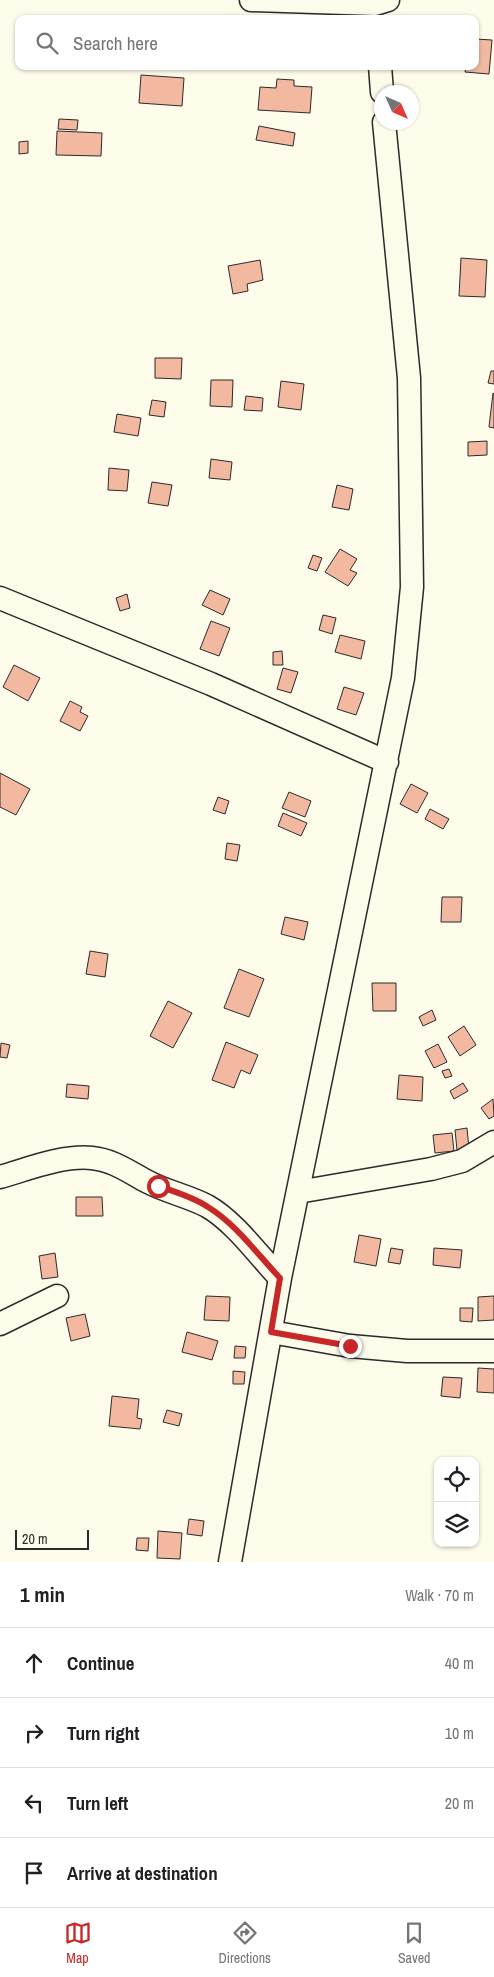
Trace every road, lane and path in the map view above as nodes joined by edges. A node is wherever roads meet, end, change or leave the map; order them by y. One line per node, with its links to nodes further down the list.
1 (251, 0): 2 (street)
2 (378, 6)
3 (380, 70): 4 (street)
4 (381, 85)
5 (385, 130): 7 (street)
6 (0, 598): 7 (street)
7 (387, 762): 10 (street)
8 (494, 1142): 10 (street)
9 (0, 1177): 11 (street)
10 (298, 1192): 11 (street)
11 (280, 1278): 14 (street)
12 (56, 1296): 13 (street)
13 (0, 1324)
14 (271, 1332): 15 (street); 16 (street)
15 (494, 1351)
16 (230, 1562)

